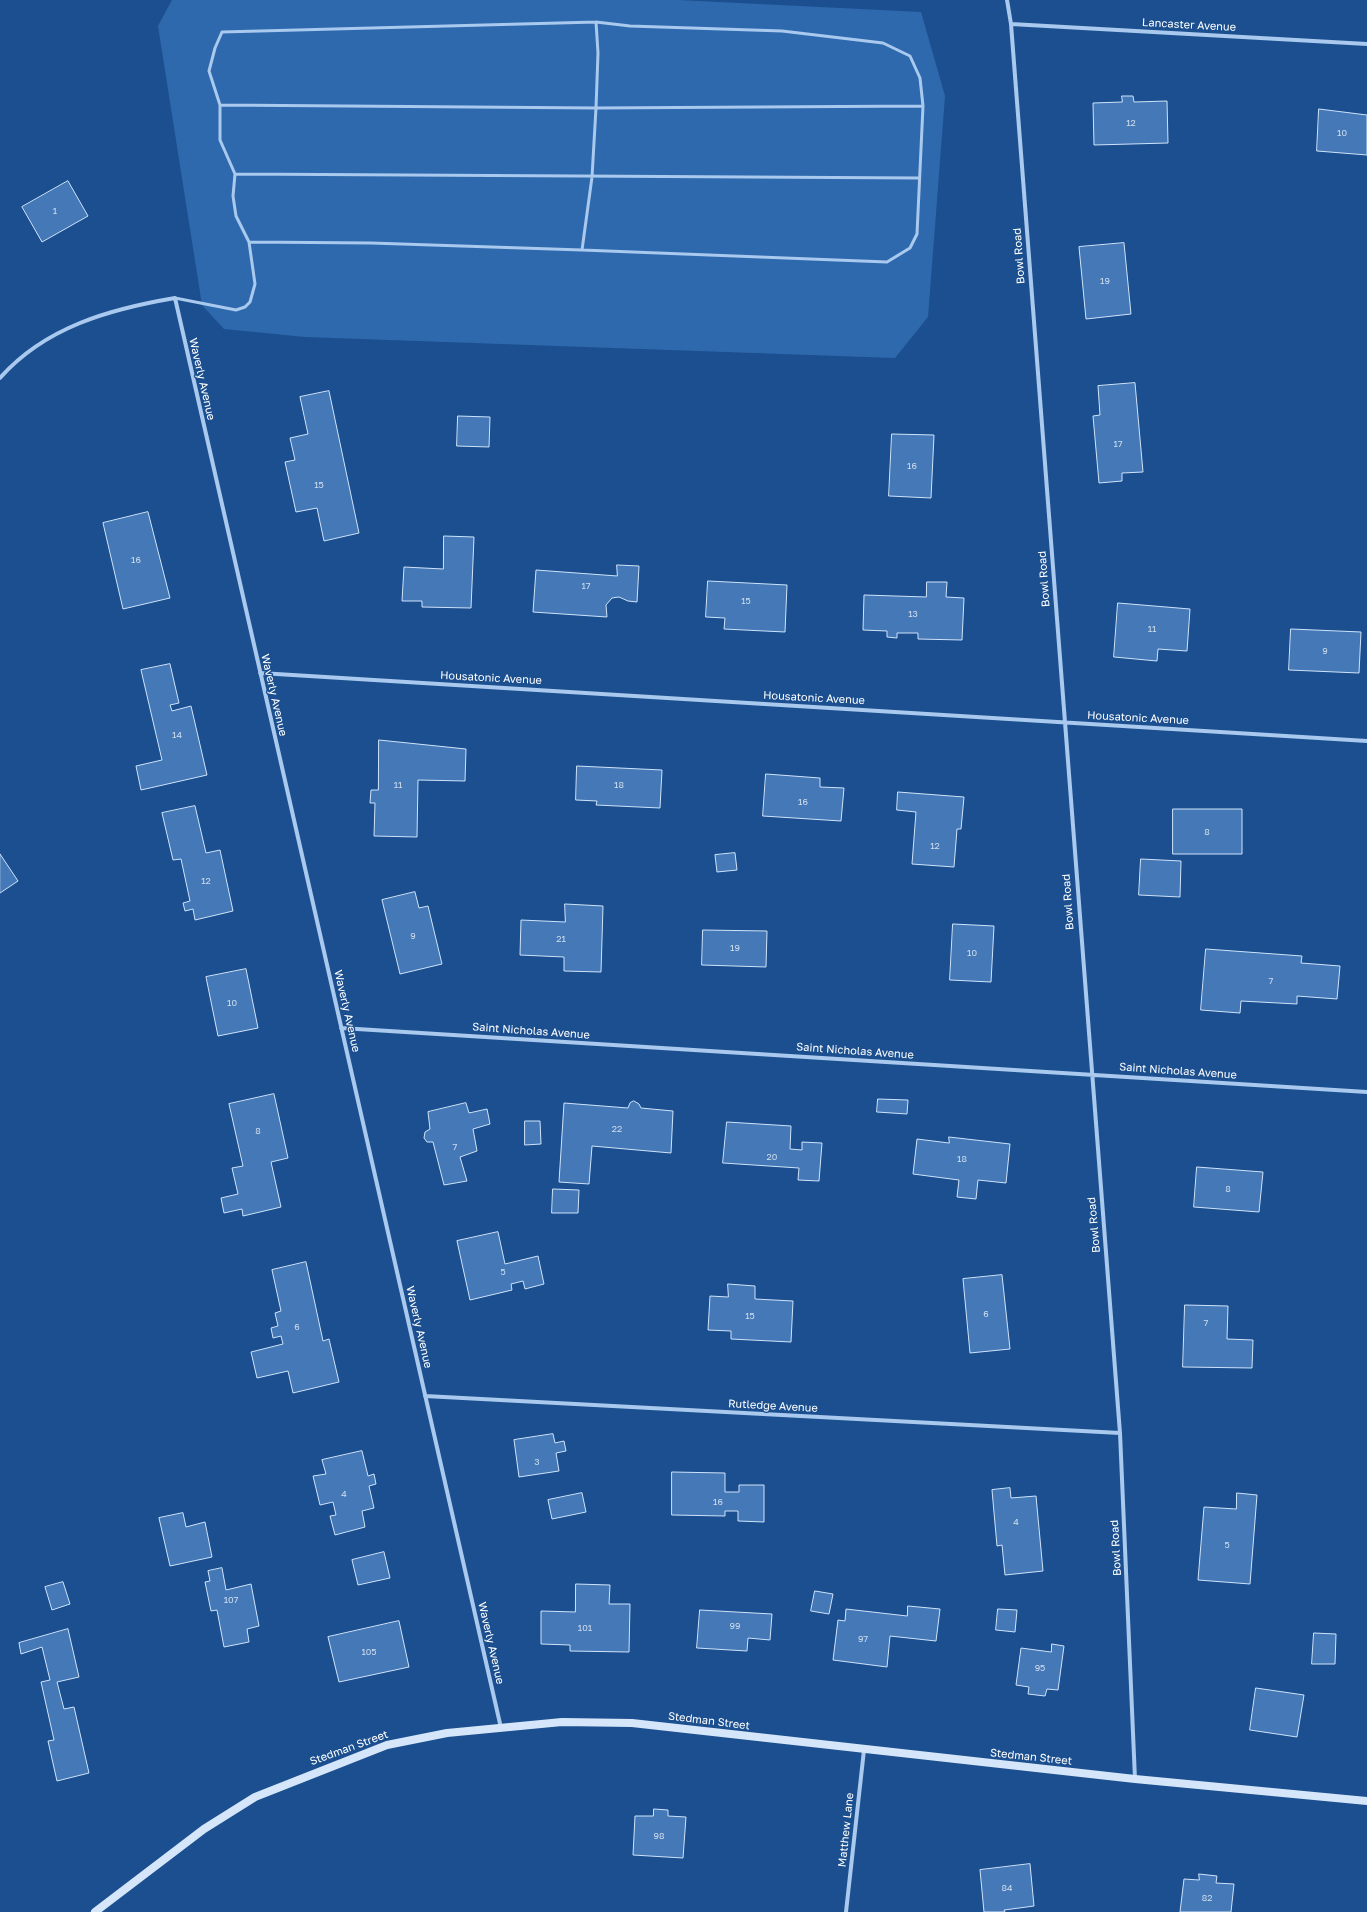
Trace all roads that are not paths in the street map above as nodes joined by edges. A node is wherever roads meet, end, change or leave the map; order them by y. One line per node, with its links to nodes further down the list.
1 (1007, 0): 3 (street, Bowl Road)
2 (596, 22): 5 (lane); 6 (lane); 7 (lane)
3 (1010, 24): 4 (street, Lancaster Avenue); 16 (street, Bowl Road)
4 (1367, 44)
5 (220, 105): 7 (lane); 8 (lane)
6 (923, 106): 7 (lane); 10 (lane)
7 (596, 108): 9 (lane)
8 (235, 174): 9 (lane); 11 (lane)
9 (592, 177): 10 (lane); 12 (lane)
10 (919, 178): 12 (lane)
11 (249, 242): 12 (lane); 13 (lane)
12 (582, 250)
13 (175, 298): 14 (street); 15 (street, Waverly Avenue)
14 (0, 378)
15 (260, 674): 16 (street, Housatonic Avenue); 18 (street, Waverly Avenue)
16 (1064, 722): 17 (street, Housatonic Avenue); 19 (street, Bowl Road)
17 (1367, 740)
18 (341, 1028): 19 (street, Saint Nicholas Avenue); 21 (street, Waverly Avenue)
19 (1091, 1074): 20 (street, Saint Nicholas Avenue); 22 (street, Bowl Road)
20 (1367, 1092)
21 (425, 1396): 22 (street, Rutledge Avenue); 23 (street, Waverly Avenue)
22 (1120, 1433): 25 (street, Bowl Road)
23 (501, 1728): 24 (main road, Stedman Street); 27 (main road, Stedman Street)
24 (864, 1750): 25 (main road, Stedman Street); 28 (street, Matthew Lane)
25 (1135, 1779): 26 (main road, Stedman Street)
26 (1367, 1801)
27 (95, 1912)
28 (846, 1912)

